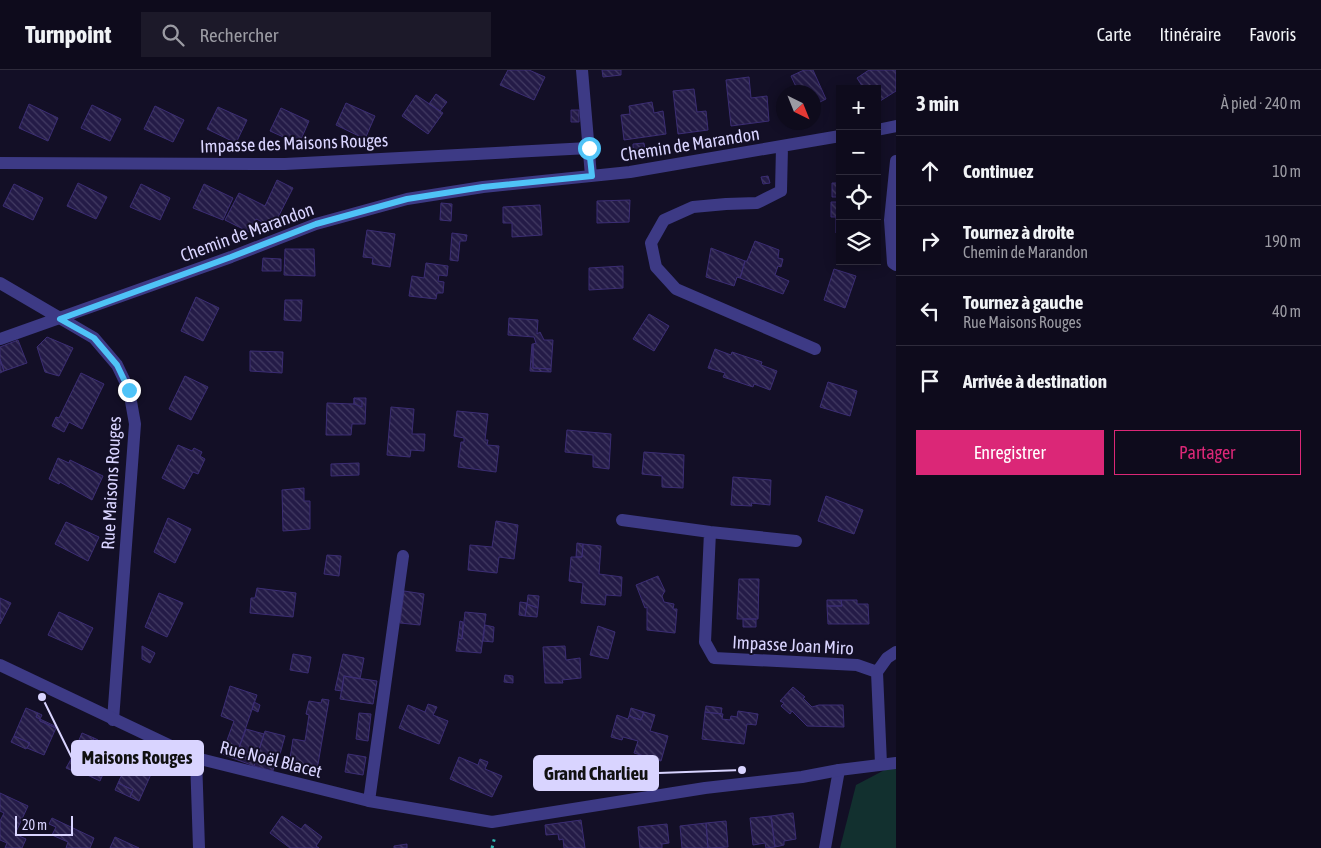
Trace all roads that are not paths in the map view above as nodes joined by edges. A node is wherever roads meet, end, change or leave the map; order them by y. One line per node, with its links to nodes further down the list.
1 (582, 70): 6 (street)
2 (896, 126): 3 (street)
3 (881, 129)
4 (836, 137): 5 (street, Chemin de Marandon)
5 (782, 147): 9 (street, Chemin de Marandon); 14 (street)
6 (589, 148): 8 (street, Impasse des Maisons Rouges); 9 (street)
7 (896, 161): 10 (street)
8 (0, 163)
9 (592, 176): 12 (street, Chemin de Marandon)
10 (896, 265)
11 (0, 283): 12 (street, Rue Maisons Rouges)
12 (60, 319): 13 (street, Chemin de Marandon); 22 (street, Rue Maisons Rouges)
13 (0, 339)
14 (815, 349)
15 (622, 520): 16 (street)
16 (710, 532): 17 (street); 21 (street, Impasse Joan Miro)
17 (796, 541)
18 (402, 556): 27 (street)
19 (896, 652): 21 (street)
20 (0, 665): 22 (street, Rue Noël Blacet)
21 (877, 672): 25 (street)
22 (113, 720): 23 (street, Rue Noël Blacet)
23 (196, 758): 27 (street, Rue Noël Blacet); 28 (street)
24 (896, 763): 25 (street, Rue Noël Blacet)
25 (881, 764): 26 (street, Rue Noël Blacet)
26 (839, 770): 27 (street, Rue Noël Blacet); 29 (street)
27 (369, 801)
28 (199, 848)
29 (824, 848)

